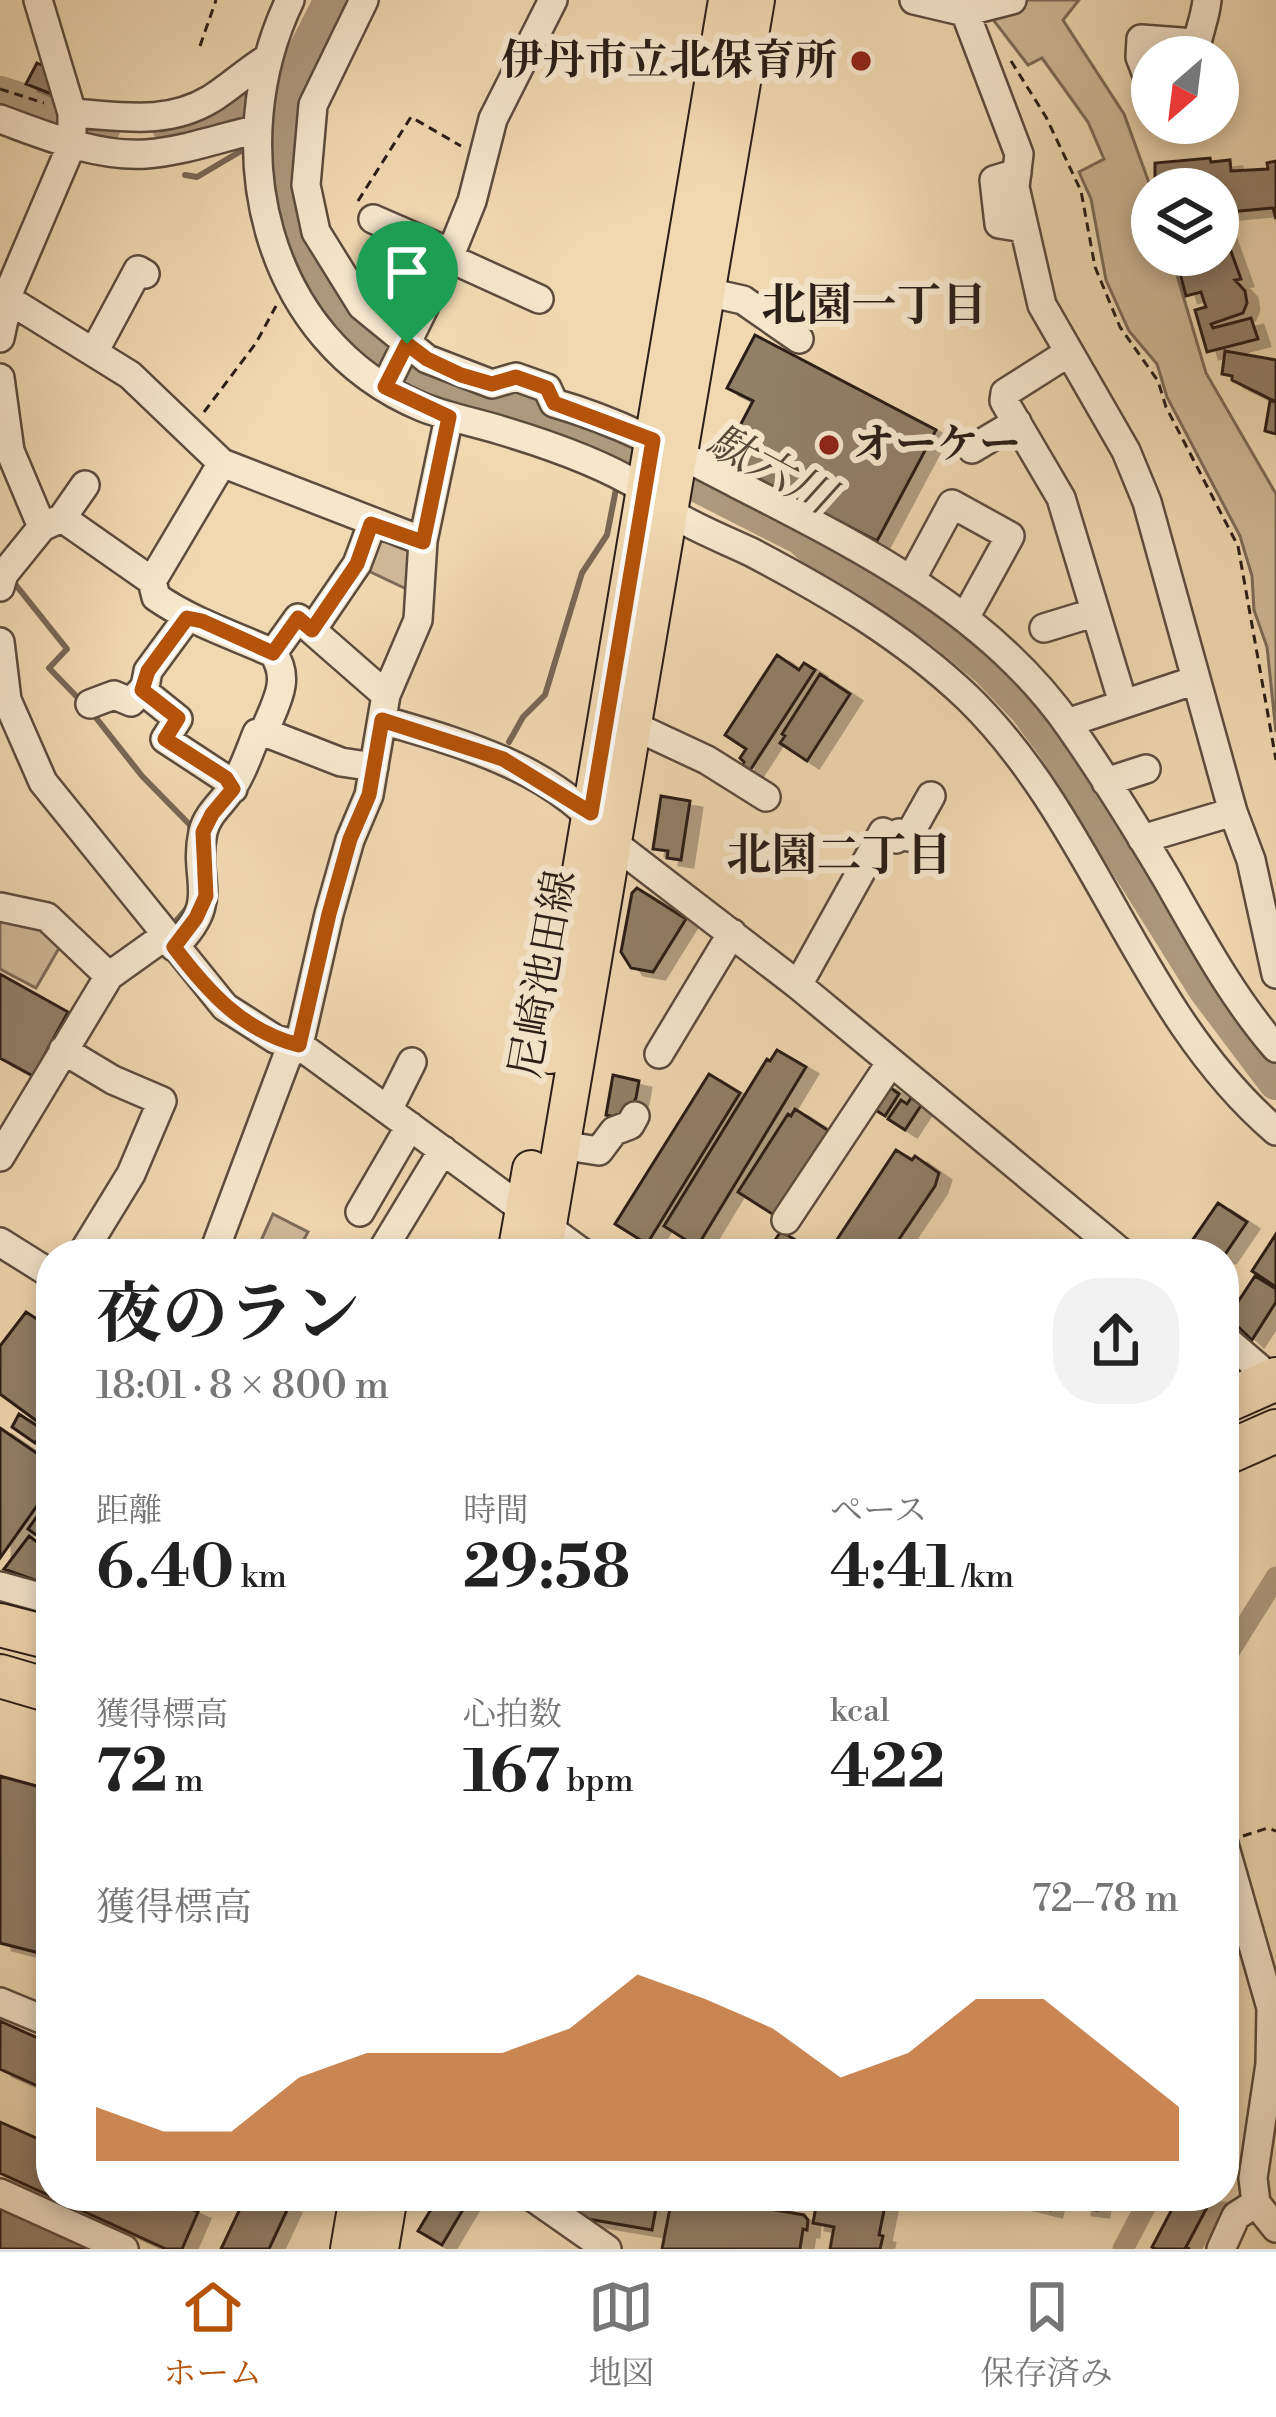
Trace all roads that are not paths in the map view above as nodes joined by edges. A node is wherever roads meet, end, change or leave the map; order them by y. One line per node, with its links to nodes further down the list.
1 (38, 0): 15 (street)
2 (290, 0): 12 (street)
3 (364, 0): 24 (street)
4 (553, 0): 17 (street)
5 (728, 0): 31 (main road, 尼崎池田線)
6 (756, 0): 20 (main road, 尼崎池田線)
7 (914, 0): 10 (street)
8 (1012, 0): 10 (street)
9 (1207, 0): 11 (street)
10 (965, 6): 26 (street)
11 (1201, 36)
12 (264, 66): 14 (street); 15 (street)
13 (0, 119): 15 (street)
14 (258, 122): 15 (street); 28 (street)
15 (72, 123): 19 (street)
16 (365, 211): 17 (street)
17 (450, 256): 21 (street); 24 (street)
18 (139, 270): 25 (street)
19 (7, 289): 22 (street); 25 (street)
20 (707, 292): 23 (street); 31 (main road, 尼崎池田線)
21 (539, 299)
22 (0, 338)
23 (799, 339)
24 (407, 344): 28 (street); 31 (street)
25 (94, 352): 33 (street)
26 (1068, 352): 30 (street); 49 (street)
27 (0, 378): 36 (street)
28 (385, 387): 29 (street)
29 (449, 417): 35 (street); 38 (street)
30 (1017, 422): 32 (street); 42 (street)
31 (666, 447): 35 (main road, 尼崎池田線); 40 (street)
32 (972, 448)
33 (223, 463): 37 (street); 41 (street)
34 (85, 484): 36 (street)
35 (657, 500): 56 (main road, 尼崎池田線); 65 (main road, 尼崎池田線); 82 (street)
36 (52, 522): 39 (street); 41 (street)
37 (371, 524): 38 (street); 46 (street)
38 (423, 542): 54 (street)
39 (1, 577)
40 (911, 580): 43 (street); 43 (street)
41 (152, 581): 44 (street)
42 (1093, 613): 45 (street); 52 (street)
43 (966, 616): 55 (street)
44 (187, 618): 48 (street); 50 (street)
45 (1044, 628)
46 (312, 630): 48 (street); 54 (street)
47 (0, 642): 51 (street)
48 (273, 653): 57 (street)
49 (1196, 680): 52 (street); 64 (street)
50 (142, 690): 53 (street); 62 (street)
51 (4, 699): 69 (street)
52 (1123, 703): 55 (street)
53 (90, 704)
54 (384, 708): 58 (street); 65 (street)
55 (1067, 723): 60 (street)
56 (632, 725): 61 (street); 65 (main road, 尼崎池田線)
57 (264, 732): 58 (street); 62 (street)
58 (374, 767): 73 (street)
59 (1146, 770): 60 (street)
60 (1106, 782): 66 (street)
61 (760, 788)
62 (233, 789): 69 (street)
63 (931, 796): 72 (street)
64 (1233, 812): 66 (street); 70 (street)
65 (602, 827): 68 (street); 83 (main road, 尼崎池田線); 88 (main road, 尼崎池田線)
66 (1142, 839): 74 (street)
67 (0, 907): 71 (street)
68 (732, 933): 72 (street); 76 (street)
69 (170, 942): 71 (street); 73 (street)
70 (1276, 974)
71 (109, 976): 75 (street)
72 (798, 986): 78 (street)
73 (299, 1045): 80 (street); 90 (street)
74 (1276, 1048)
75 (63, 1050): 81 (street); 89 (street)
76 (659, 1054)
77 (412, 1062): 80 (street)
78 (891, 1062): 87 (street); 92 (street)
79 (635, 1116): 83 (street)
80 (399, 1118): 84 (street); 86 (street)
81 (7, 1127): 85 (street)
82 (1276, 1131)
83 (560, 1145): 88 (main road, 尼崎池田線)
84 (443, 1150): 88 (street); 91 (street)
85 (0, 1157)
86 (360, 1211)
87 (786, 1220)
88 (538, 1231)
89 (91, 1239)
90 (219, 1239)
91 (389, 1239)
92 (1105, 1239)
93 (0, 1242): 94 (street)
94 (36, 1265)
95 (1239, 1354): 96 (street)
96 (1262, 1379): 97 (highway)
97 (1239, 1408)
98 (1276, 1431): 99 (highway)
99 (1239, 1447)
100 (0, 1586): 101 (street)
101 (36, 1596)
102 (0, 1606): 103 (highway)
103 (36, 1615)
104 (0, 1625): 105 (highway)
105 (36, 1634)
106 (0, 1652): 107 (highway)
107 (36, 1661)
108 (0, 1676): 109 (highway)
109 (36, 1686)
110 (0, 1690): 111 (street)
111 (36, 1699)
112 (1239, 1873): 113 (street)
113 (1244, 1916): 114 (street); 118 (street)
114 (1276, 1929)
115 (0, 2002): 116 (street)
116 (36, 2017)
117 (0, 2193): 119 (street)
118 (1256, 2203): 124 (street); 129 (street)
119 (36, 2209)
120 (40, 2211): 125 (street)
121 (356, 2211): 126 (main road)
122 (386, 2211): 127 (main road)
123 (553, 2211): 128 (street)
124 (1276, 2228)
125 (124, 2249)
126 (350, 2249)
127 (380, 2249)
128 (607, 2249)
129 (1221, 2249)

